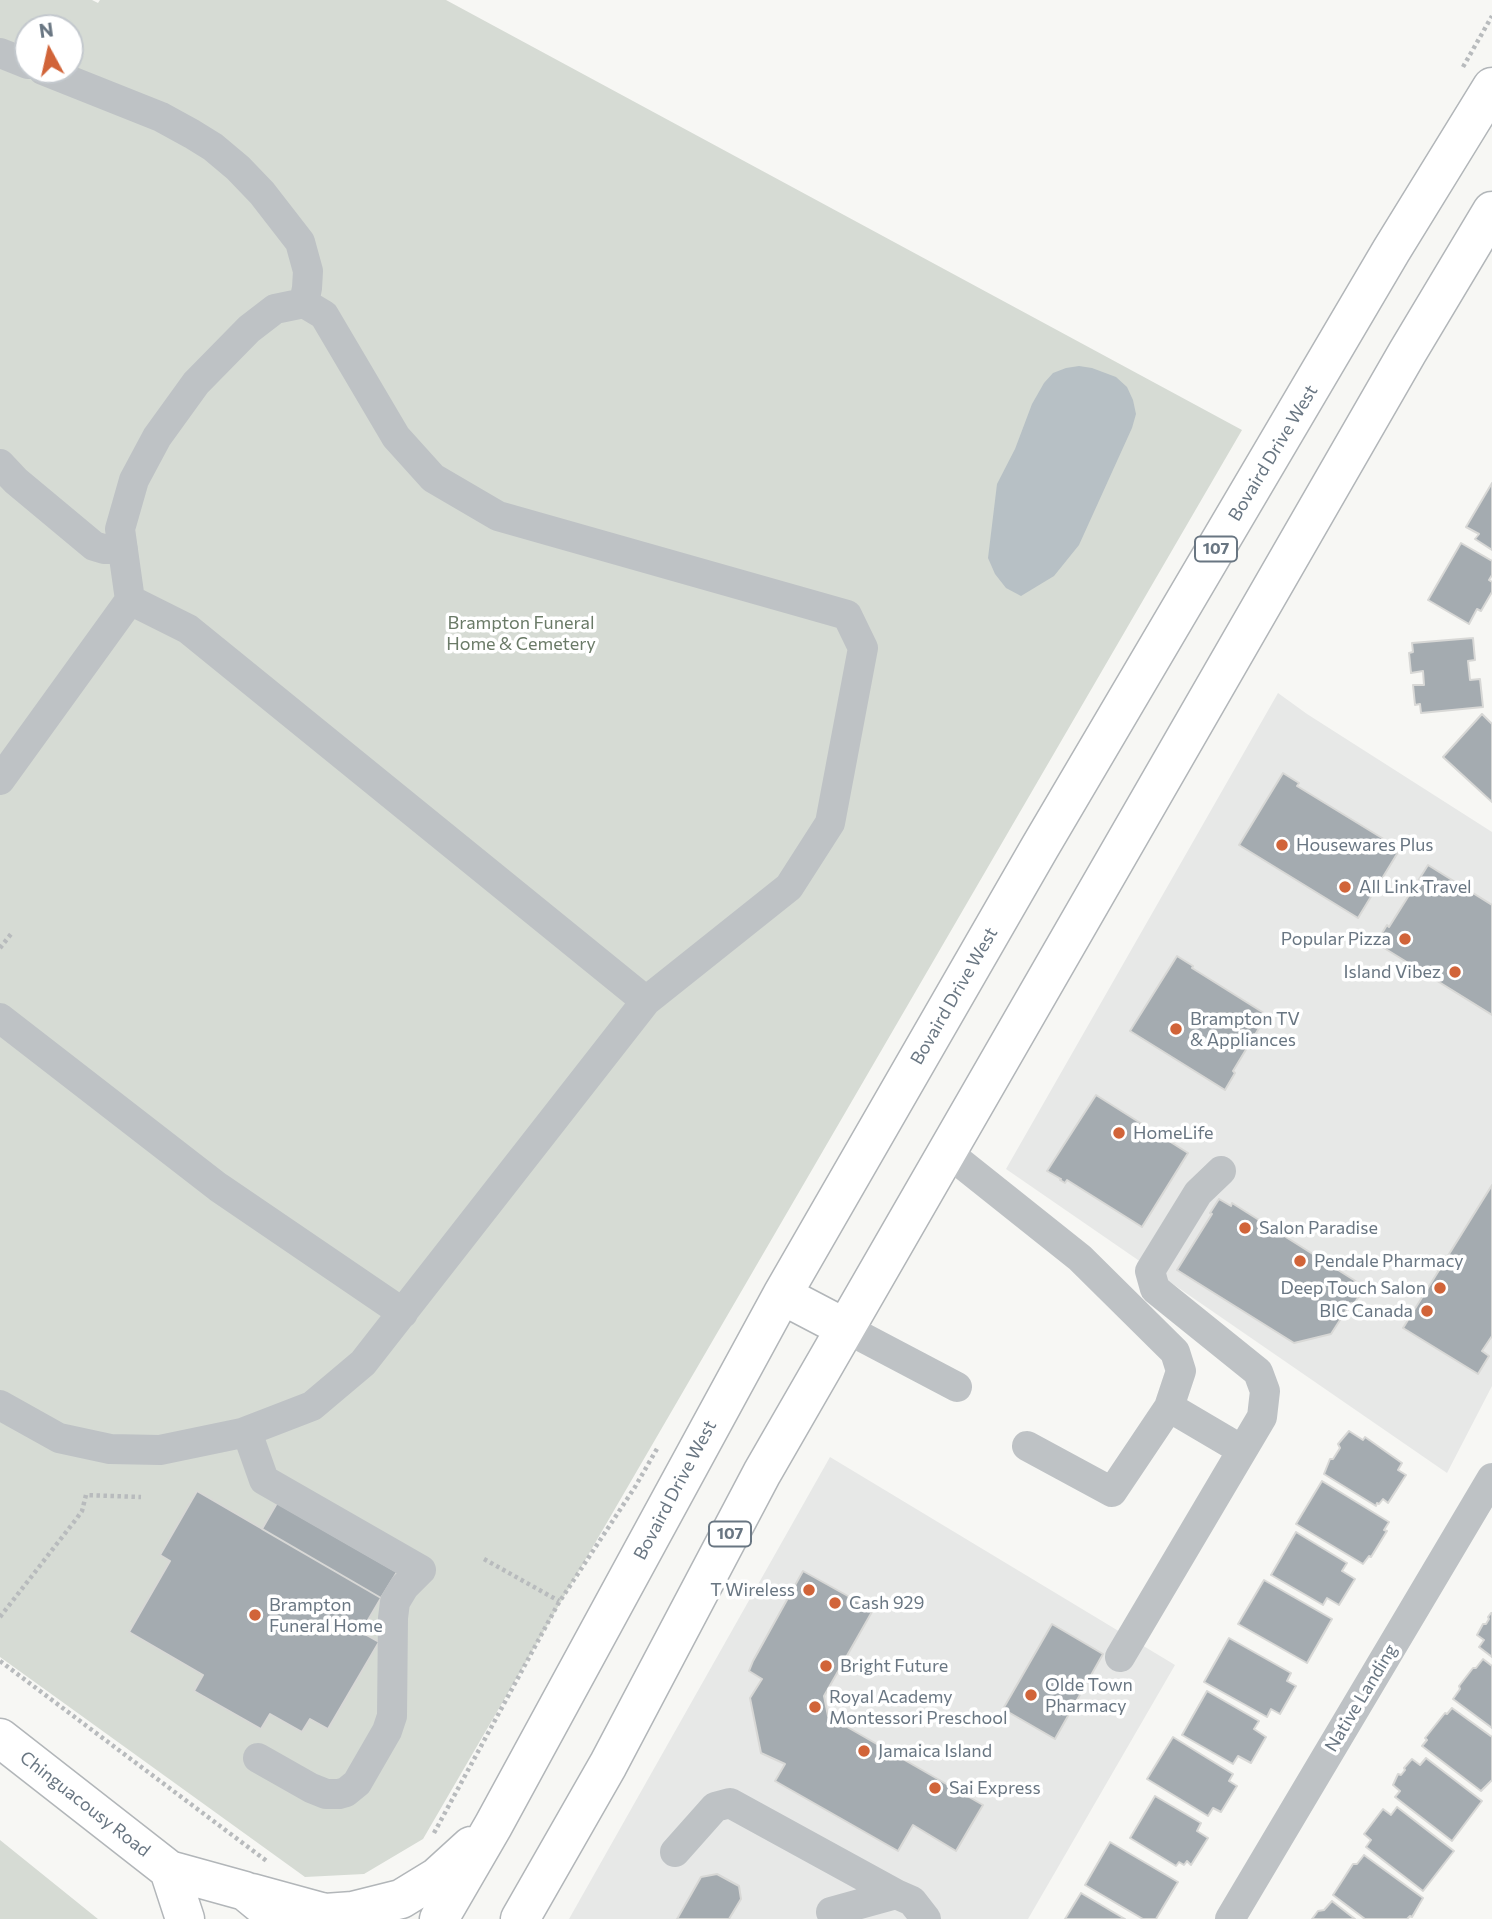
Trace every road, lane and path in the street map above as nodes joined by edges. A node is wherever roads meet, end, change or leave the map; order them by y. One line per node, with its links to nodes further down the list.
1 (78, 84): 4 (street)
2 (1492, 87): 15 (main road, Bovaird Drive West / 107)
3 (1492, 211): 13 (main road, 107)
4 (304, 303): 6 (street); 11 (street)
5 (0, 464): 6 (street)
6 (123, 549): 7 (street)
7 (130, 600): 8 (street); 11 (street)
8 (0, 780)
9 (10, 934): 10 (path)
10 (0, 948)
11 (646, 1001): 16 (street)
12 (0, 1018): 16 (street)
13 (947, 1152): 17 (main road, 107); 20 (street)
14 (1220, 1171): 23 (street)
15 (782, 1295): 17 (main road); 33 (main road, Bovaird Drive West / 107)
16 (403, 1313): 21 (street)
17 (845, 1328): 18 (street); 42 (main road, 107)
18 (957, 1387)
19 (0, 1405): 21 (street)
20 (1169, 1407): 22 (street); 23 (street)
21 (247, 1432): 32 (street)
22 (1027, 1446)
23 (1242, 1450): 29 (street)
24 (1492, 1478): 44 (street, Native Landing)
25 (141, 1497): 28 (path)
26 (484, 1559): 27 (path)
27 (559, 1601)
28 (0, 1617)
29 (1120, 1657)
30 (0, 1661): 36 (path)
31 (0, 1738): 35 (main road, Chinguacousy Road)
32 (258, 1758)
33 (493, 1826): 36 (main road); 41 (main road, Bovaird Drive West / 107)
34 (675, 1852): 37 (street)
35 (169, 1870): 36 (main road, Chinguacousy Road); 39 (main road)
36 (257, 1877): 40 (main road, Chinguacousy Road)
37 (896, 1894): 38 (street); 43 (street)
38 (831, 1912)
39 (185, 1919)
40 (279, 1919)
41 (439, 1919)
42 (520, 1919)
43 (926, 1919)
44 (1230, 1919)

